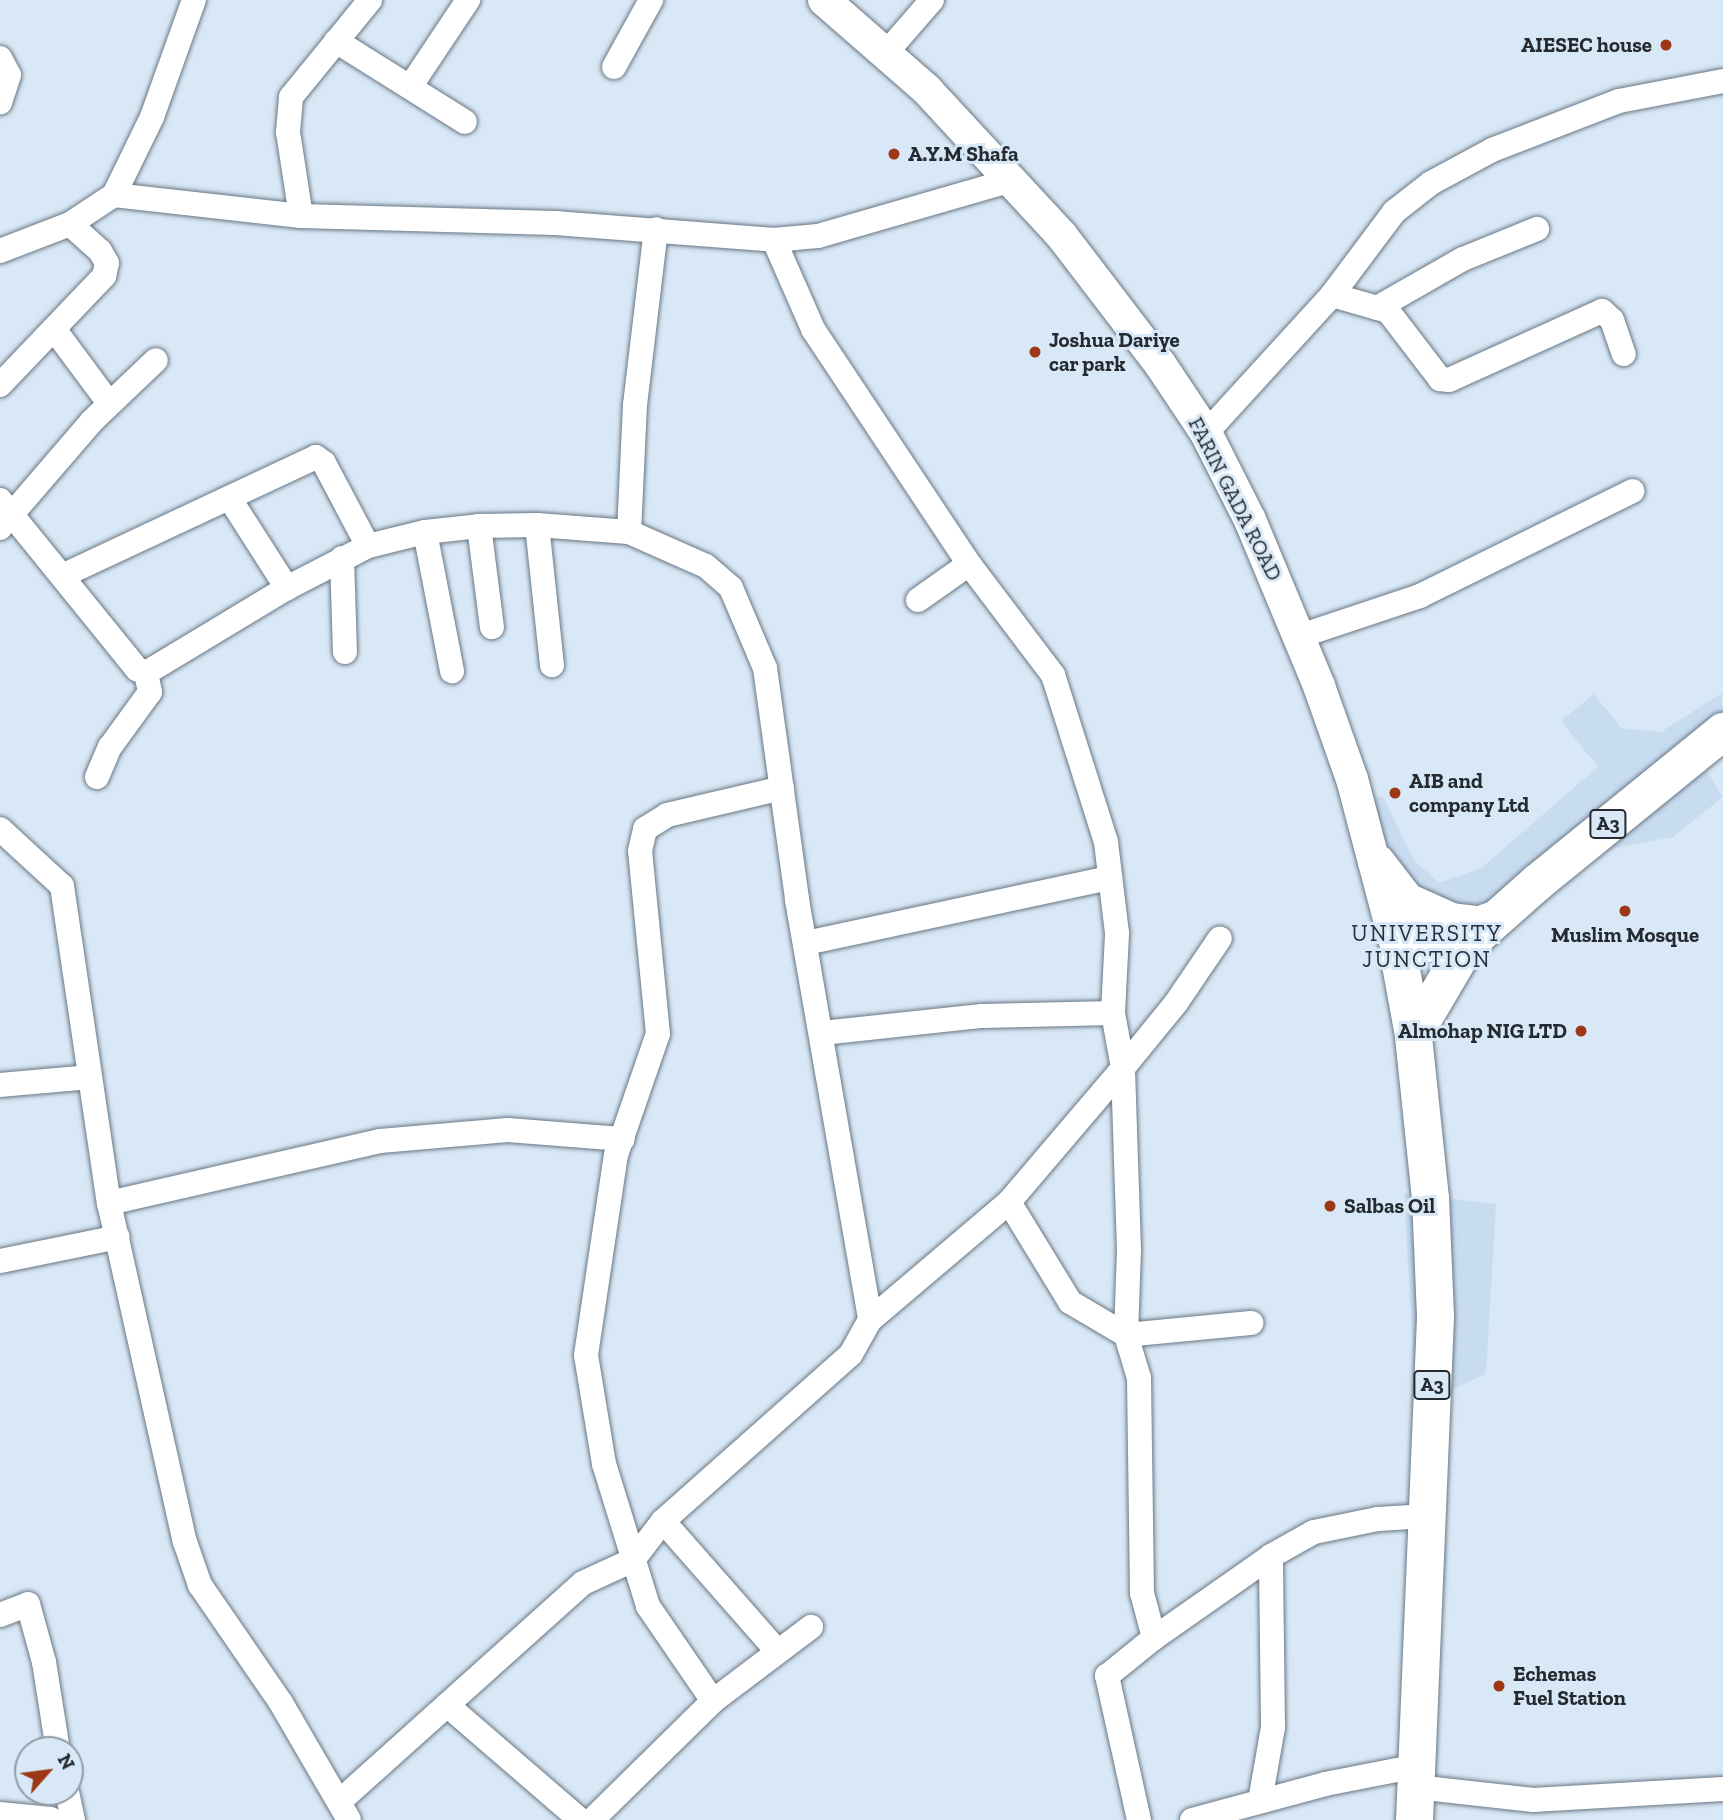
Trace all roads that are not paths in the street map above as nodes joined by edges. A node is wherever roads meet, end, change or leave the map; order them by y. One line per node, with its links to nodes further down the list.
1 (194, 0): 16 (street)
2 (370, 0): 7 (street)
3 (468, 0): 12 (street)
4 (651, 0): 10 (street)
5 (824, 0): 8 (main road, FARIN GADA ROAD)
6 (932, 0): 8 (street)
7 (336, 41): 12 (street); 17 (street)
8 (886, 52): 15 (main road, FARIN GADA ROAD)
9 (0, 58): 13 (street)
10 (614, 67)
11 (1723, 81): 23 (street)
12 (410, 88): 14 (street)
13 (0, 103)
14 (465, 122)
15 (1012, 180): 21 (street); 30 (main road, FARIN GADA ROAD)
16 (114, 195): 17 (street); 18 (street)
17 (301, 216): 19 (street)
18 (70, 224): 22 (street); 25 (street)
19 (656, 229): 21 (street); 37 (street)
20 (1537, 229): 24 (street)
21 (774, 240): 40 (street)
22 (0, 251)
23 (1332, 295): 24 (street); 30 (street)
24 (1377, 308): 26 (street)
25 (54, 329): 28 (street); 29 (street)
26 (1624, 354)
27 (156, 360): 29 (street)
28 (0, 385)
29 (109, 403): 33 (street)
30 (1206, 433): 45 (main road, FARIN GADA ROAD)
31 (1632, 492): 45 (street)
32 (230, 499): 38 (street); 41 (street); 42 (street)
33 (4, 514): 41 (street)
34 (537, 525): 35 (street); 37 (street); 47 (street)
35 (479, 526): 36 (street); 44 (street)
36 (425, 532): 38 (street); 48 (street)
37 (629, 532): 52 (street)
38 (368, 546): 39 (street)
39 (342, 558): 42 (street); 46 (street)
40 (969, 564): 43 (street); 55 (street)
41 (64, 575): 49 (street)
42 (287, 587): 49 (street)
43 (918, 600)
44 (492, 627)
45 (1300, 636): 54 (main road, FARIN GADA ROAD)
46 (345, 652)
47 (552, 665)
48 (452, 671)
49 (146, 673): 51 (street)
50 (1723, 731): 56 (highway, A3)
51 (97, 776)
52 (782, 788): 58 (street); 66 (street)
53 (0, 829): 64 (street)
54 (1376, 862): 56 (highway); 59 (main road, FARIN GADA ROAD)
55 (1110, 878): 58 (street); 60 (street)
56 (1478, 930): 59 (highway, A3); 62 (highway, A3)
57 (1220, 938): 63 (street)
58 (806, 943): 61 (street)
59 (1401, 964): 62 (highway, A3)
60 (1113, 1013): 61 (street); 63 (street)
61 (822, 1033): 71 (street)
62 (1413, 1035): 74 (highway, A3)
63 (1123, 1068): 67 (street); 73 (street)
64 (90, 1077): 65 (street); 68 (street)
65 (0, 1085)
66 (623, 1139): 68 (street); 77 (street)
67 (1009, 1202): 71 (street); 73 (street)
68 (109, 1203): 69 (street)
69 (118, 1237): 70 (street); 88 (street)
70 (0, 1261)
71 (870, 1320): 75 (street)
72 (1251, 1323): 73 (street)
73 (1125, 1335): 80 (street)
74 (1427, 1516): 76 (street); 86 (highway, A3)
75 (663, 1521): 77 (street); 81 (street)
76 (1271, 1556): 80 (street); 87 (street)
77 (633, 1560): 82 (street); 83 (street)
78 (0, 1615): 84 (street)
79 (811, 1627): 81 (street)
80 (1154, 1638): 93 (street)
81 (778, 1652): 82 (street)
82 (713, 1701): 92 (street)
83 (447, 1705): 88 (street); 91 (street)
84 (56, 1736)
85 (1723, 1789): 86 (street)
86 (1415, 1791): 87 (street)
87 (1260, 1801): 94 (street)
88 (344, 1811)
89 (0, 1814): 90 (street)
90 (59, 1820)
91 (580, 1820)
92 (592, 1820)
93 (1139, 1820)
94 (1192, 1820)

